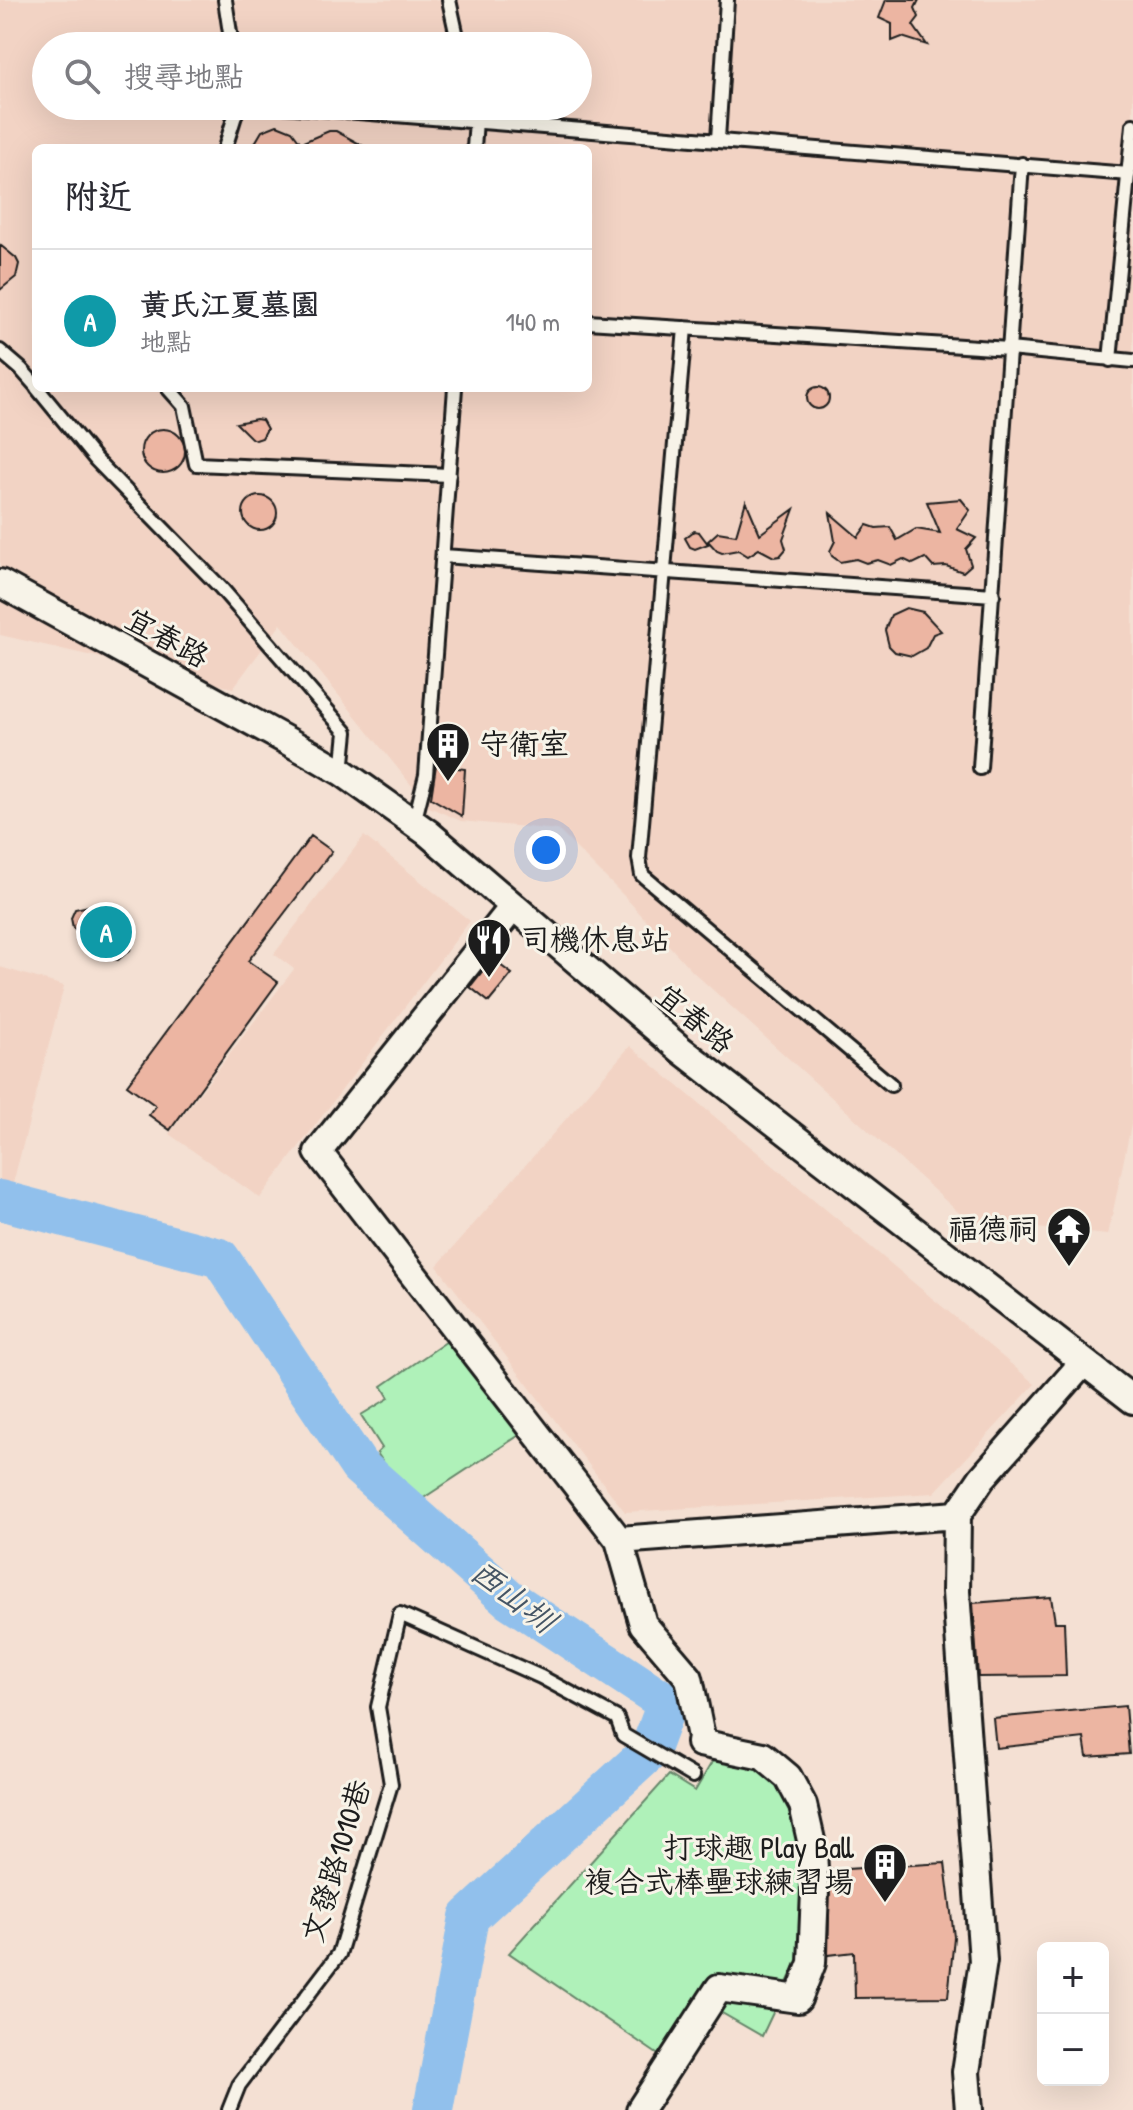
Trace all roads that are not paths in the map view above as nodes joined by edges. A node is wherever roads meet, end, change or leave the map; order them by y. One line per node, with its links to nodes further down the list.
1 (225, 0): 4 (lane)
2 (449, 0): 5 (lane)
3 (727, 0): 9 (lane)
4 (230, 32)
5 (456, 32)
6 (234, 120): 10 (lane)
7 (476, 120): 9 (lane); 11 (lane)
8 (1133, 125): 13 (lane)
9 (718, 139): 12 (lane)
10 (226, 144)
11 (474, 144)
12 (1022, 164): 13 (lane); 16 (lane)
13 (1129, 174): 18 (lane)
14 (592, 322): 15 (lane)
15 (685, 328): 16 (lane); 26 (lane)
16 (1009, 349): 18 (lane); 28 (lane)
17 (0, 351): 20 (lane)
18 (1110, 360): 19 (lane)
19 (1133, 361)
20 (32, 381)
21 (41, 392): 30 (lane)
22 (172, 392): 24 (lane)
23 (455, 392): 24 (lane)
24 (449, 475): 25 (lane)
25 (443, 556): 26 (lane); 31 (lane)
26 (665, 574): 28 (lane); 33 (lane)
27 (0, 583): 30 (street, 宜春路)
28 (993, 595): 29 (lane)
29 (980, 768)
30 (342, 772): 31 (street, 宜春路)
31 (414, 823): 32 (street, 宜春路)
32 (513, 907): 34 (street, 宜春路); 37 (street)
33 (891, 1085)
34 (1083, 1363): 35 (street, 宜春路); 36 (street)
35 (1133, 1400)
36 (957, 1515): 37 (street); 41 (street)
37 (619, 1540): 40 (street)
38 (693, 1776): 39 (lane, 文發路1010巷)
39 (229, 2110)
40 (640, 2110)
41 (969, 2110)

